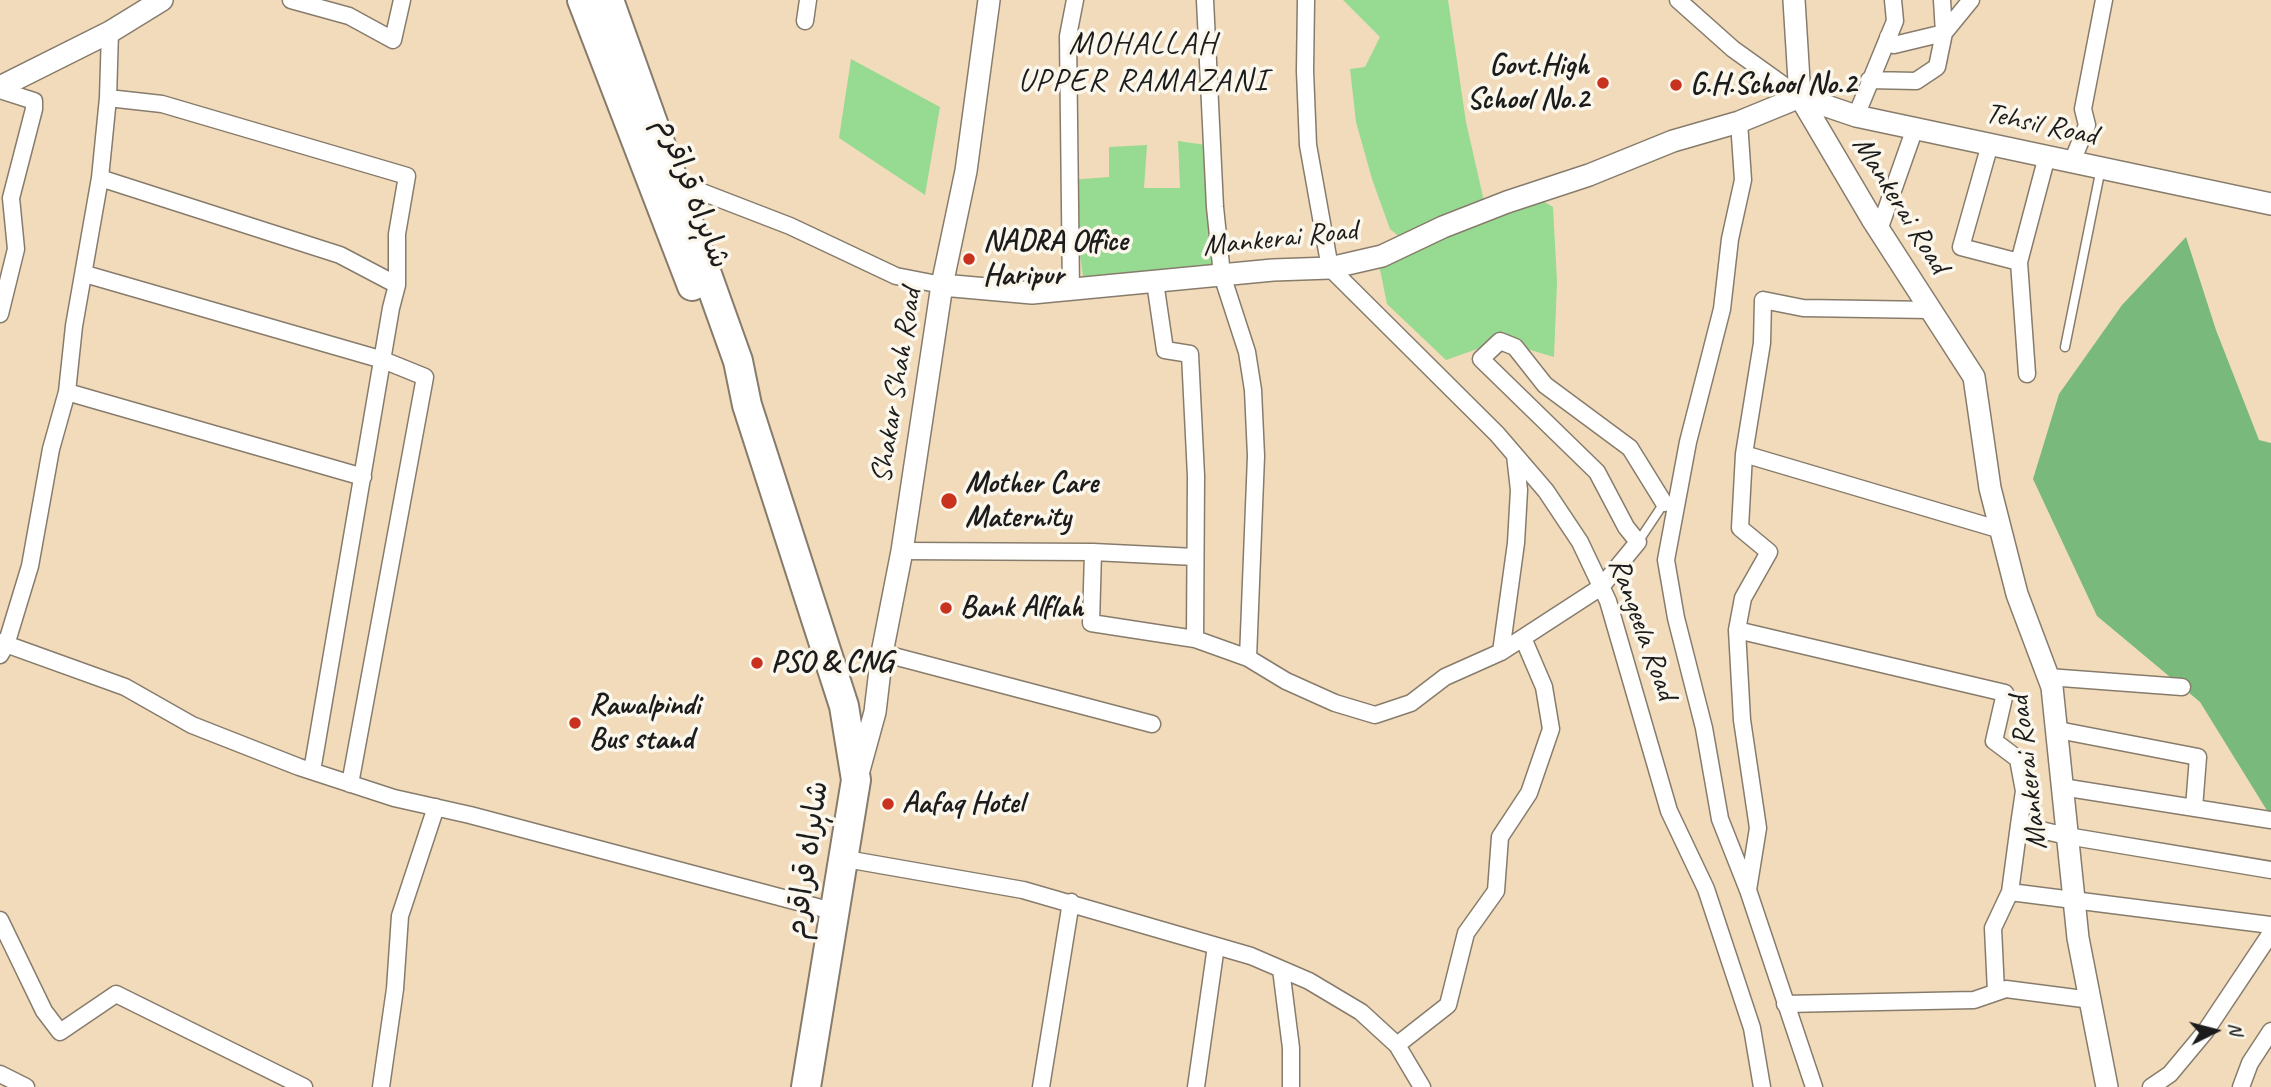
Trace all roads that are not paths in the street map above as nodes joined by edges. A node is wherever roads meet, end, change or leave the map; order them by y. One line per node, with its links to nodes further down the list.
1 (163, 0): 18 (street)
2 (291, 0): 3 (street)
3 (402, 0)
4 (582, 0): 50 (highway, شاہراہ قراقرم)
5 (609, 0): 33 (highway, شاہراہ قراقرم)
6 (808, 0): 17 (street)
7 (989, 0): 42 (street, Shakar Shah Road)
8 (1075, 0): 43 (street)
9 (1205, 0): 39 (street)
10 (1306, 0): 37 (street)
11 (1678, 0): 23 (street)
12 (1794, 0): 23 (street)
13 (1893, 0): 20 (street)
14 (1942, 0): 19 (street)
15 (1971, 0): 19 (street)
16 (2104, 0): 30 (street)
17 (805, 21)
18 (110, 32): 22 (street); 24 (street)
19 (1944, 33): 20 (street); 21 (street)
20 (1888, 37): 21 (street)
21 (1869, 80): 25 (street)
22 (0, 88): 45 (street)
23 (1800, 97): 25 (street, Tehsil Road); 26 (street, Mankerai Road); 35 (street, Mankerai Road)
24 (108, 98): 32 (street); 41 (street)
25 (1856, 116): 27 (street, Tehsil Road)
26 (1739, 122): 37 (street, Mankerai Road); 83 (street)
27 (1915, 128): 28 (street, Tehsil Road); 35 (street)
28 (1990, 144): 29 (street, Tehsil Road); 36 (street)
29 (2047, 156): 30 (street, Tehsil Road); 36 (street)
30 (2072, 162): 31 (street, Tehsil Road)
31 (2101, 168): 34 (street, Tehsil Road); 46 (lane)
32 (100, 178): 38 (street); 41 (street)
33 (676, 182): 42 (street); 50 (highway, شاہراہ قراقرم)
34 (2271, 204)
35 (1879, 230): 44 (street, Mankerai Road)
36 (2019, 262): 48 (street)
37 (1330, 268): 39 (street, Mankerai Road); 52 (street, Rangeela Road)
38 (85, 274): 47 (street); 49 (street)
39 (1222, 275): 40 (street, Mankerai Road); 67 (street)
40 (1155, 282): 43 (street, Mankerai Road); 59 (street)
41 (397, 285): 47 (street)
42 (942, 285): 43 (street, Mankerai Road); 57 (street, Shakar Shah Road)
43 (1071, 291)
44 (1930, 310): 51 (street); 55 (street, Mankerai Road)
45 (0, 314)
46 (2065, 347)
47 (383, 360): 53 (street); 74 (street)
48 (2027, 374)
49 (67, 392): 53 (street); 64 (street)
50 (747, 405): 73 (highway, شاہراہ قراقرم)
51 (1744, 454): 55 (street); 61 (street)
52 (1515, 455): 60 (street, Rangeela Road); 65 (street)
53 (363, 477): 72 (street)
54 (1664, 503): 56 (lane); 56 (street)
55 (2001, 530): 68 (street, Mankerai Road)
56 (1638, 542): 60 (street)
57 (902, 551): 58 (street); 66 (street, Shakar Shah Road)
58 (1093, 552): 59 (street); 63 (street)
59 (1195, 557): 63 (street)
60 (1601, 587): 62 (street); 107 (street, Rangeela Road)
61 (1737, 630): 79 (street); 83 (street)
62 (1523, 638): 65 (street); 97 (street)
63 (1195, 639): 67 (street)
64 (3, 641): 72 (street)
65 (1501, 652): 67 (street)
66 (882, 653): 70 (street); 73 (street, Shakar Shah Road)
67 (1248, 658)
68 (2048, 677): 69 (street); 71 (street, Mankerai Road)
69 (2182, 687)
70 (1152, 724)
71 (2058, 730): 75 (street, Mankerai Road); 77 (street)
72 (312, 771): 74 (street)
73 (856, 780): 81 (highway, شاہراہ قراقرم)
74 (350, 784): 76 (street)
75 (2062, 787): 77 (street); 80 (street, Mankerai Road)
76 (436, 807): 87 (street); 101 (street)
77 (2194, 808): 78 (street)
78 (2271, 820)
79 (2019, 825): 80 (street); 84 (street)
80 (2067, 836): 82 (street); 85 (street, Mankerai Road)
81 (846, 859): 86 (street); 87 (highway, شاہراہ قراقرم)
82 (2271, 870)
83 (1748, 890): 95 (street)
84 (2010, 891): 85 (street); 93 (street)
85 (2074, 900): 89 (street); 94 (street, Mankerai Road)
86 (1071, 902): 91 (street); 103 (street)
87 (836, 912): 102 (highway, شاہراہ قراقرم)
88 (0, 920): 100 (street)
89 (2271, 925)
90 (2271, 933): 110 (street)
91 (1216, 946): 92 (street); 104 (street)
92 (1281, 969): 97 (street); 105 (street)
93 (1996, 992): 94 (street); 95 (street)
94 (2091, 1000): 109 (street, Mankerai Road)
95 (1785, 1004): 108 (street)
96 (2271, 1031): 111 (street)
97 (1397, 1045): 106 (street)
98 (0, 1074): 99 (street)
99 (26, 1087)
100 (304, 1087)
101 (381, 1087)
102 (806, 1087)
103 (1041, 1087)
104 (1196, 1087)
105 (1291, 1087)
106 (1422, 1087)
107 (1762, 1087)
108 (1814, 1087)
109 (2107, 1087)
110 (2151, 1087)
111 (2241, 1087)

